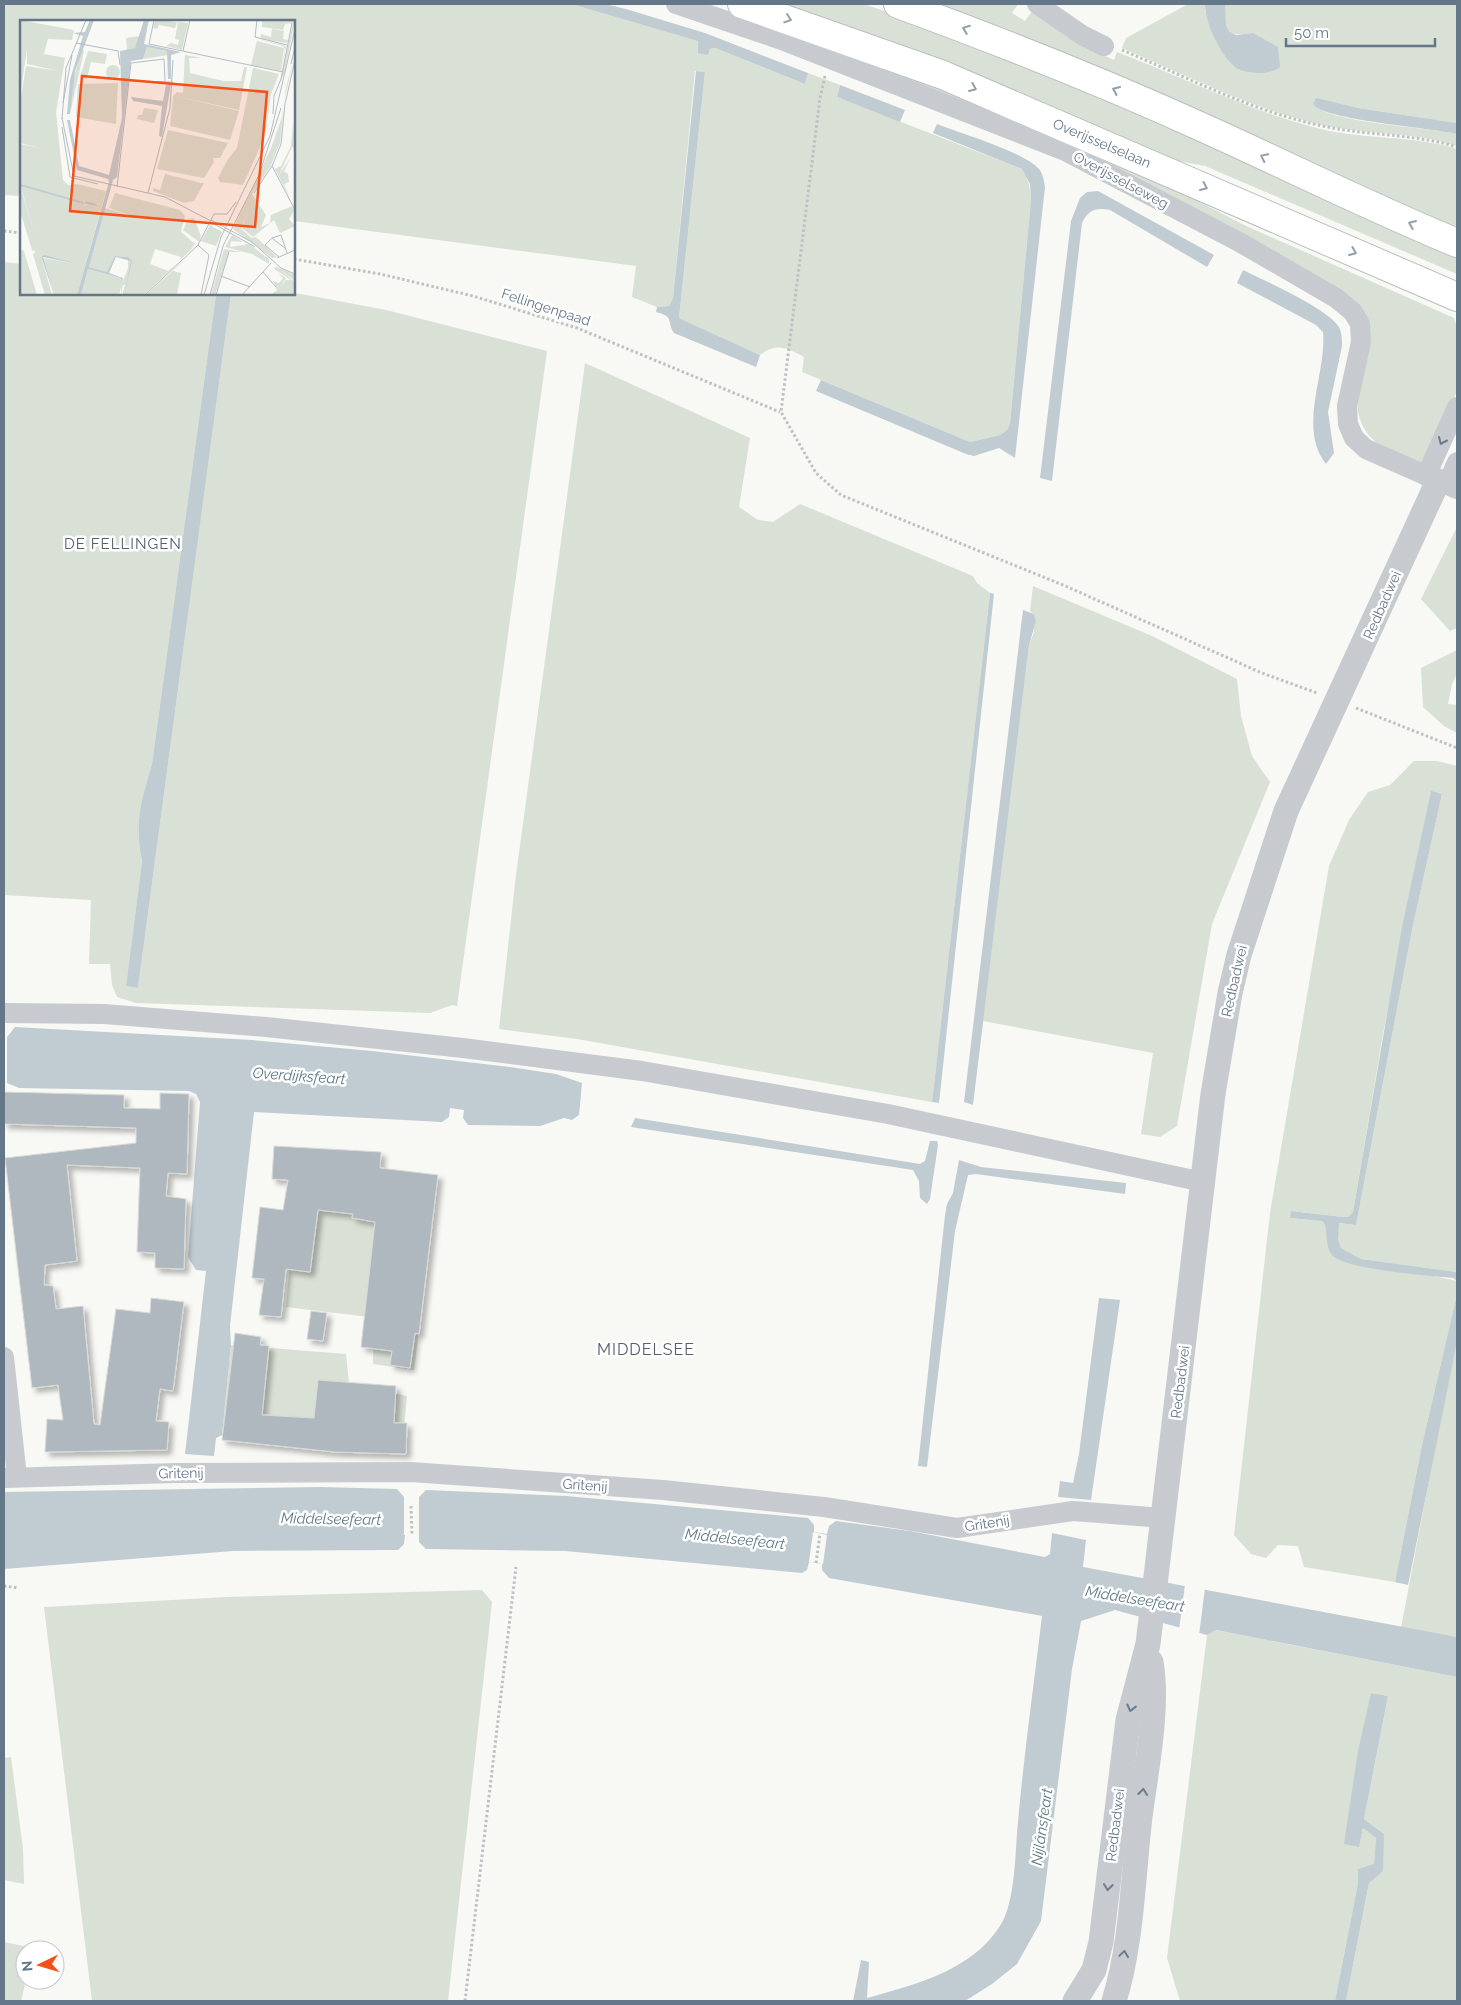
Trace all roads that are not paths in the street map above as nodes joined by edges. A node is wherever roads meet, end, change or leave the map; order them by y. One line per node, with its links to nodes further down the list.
1 (676, 4): 10 (street, Overijsselseweg)
2 (742, 4): 7 (main road, Overijsselselaan, one-way to 7)
3 (898, 4): 6 (main road, one-way to 3)
4 (1036, 4): 5 (street)
5 (1104, 46)
6 (1457, 242)
7 (1457, 297)
8 (1457, 407): 10 (street, Redbadwei, one-way to 10)
9 (1457, 462): 10 (street, Redbadwei)
10 (1442, 482): 12 (street, Redbadwei)
11 (4, 1013): 12 (street)
12 (1203, 1182): 15 (street, Redbadwei)
13 (4, 1357): 14 (street)
14 (10, 1477): 15 (street, Gritenij)
15 (1163, 1518): 16 (street, Redbadwei)
16 (1148, 1644): 17 (street, Redbadwei, one-way to 17); 18 (street, Redbadwei, one-way to 16)
17 (1076, 2001)
18 (1114, 2001)

